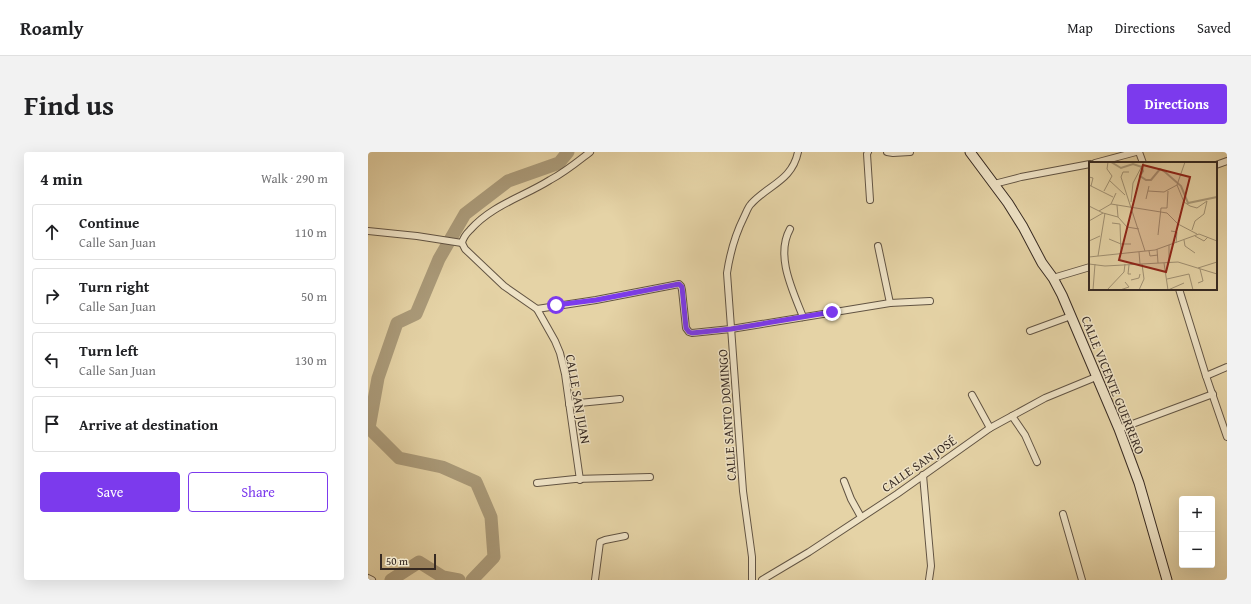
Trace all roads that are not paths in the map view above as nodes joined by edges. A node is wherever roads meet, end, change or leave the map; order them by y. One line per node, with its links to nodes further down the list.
1 (590, 152): 17 (street)
2 (798, 152): 27 (street, CALLE SANTO DOMINGO)
3 (868, 152): 14 (street)
4 (887, 152): 5 (street)
5 (910, 152)
6 (970, 152): 13 (street, CALLE VICENTE GUERRERO)
7 (1138, 152): 9 (street); 10 (street)
8 (1227, 161): 12 (street)
9 (1099, 162)
10 (1143, 162)
11 (1089, 164): 13 (street)
12 (1217, 165)
13 (994, 184): 20 (street, CALLE VICENTE GUERRERO)
14 (870, 200)
15 (790, 229): 26 (street)
16 (368, 231): 17 (street)
17 (462, 243): 24 (street)
18 (878, 246): 23 (street)
19 (1089, 267): 20 (street)
20 (1053, 278): 25 (street, CALLE VICENTE GUERRERO)
21 (1179, 290): 30 (street)
22 (930, 301): 23 (street)
23 (890, 303): 26 (street)
24 (537, 309): 27 (street); 35 (street, CALLE SAN JUAN)
25 (1071, 316): 28 (street); 31 (street, CALLE VICENTE GUERRERO)
26 (803, 318): 27 (street)
27 (731, 329): 52 (street, CALLE SANTO DOMINGO)
28 (1030, 331)
29 (1227, 367): 30 (street)
30 (1206, 376): 32 (street)
31 (1096, 377): 36 (street, CALLE SAN JOSÉ); 38 (street, CALLE VICENTE GUERRERO)
32 (1213, 394): 38 (street); 39 (street)
33 (972, 395): 37 (street)
34 (620, 399): 35 (street)
35 (569, 404): 43 (street, CALLE SAN JUAN)
36 (1012, 416): 37 (street, CALLE SAN JOSÉ); 40 (street)
37 (990, 428): 41 (street, CALLE SAN JOSÉ)
38 (1119, 429): 56 (street, CALLE VICENTE GUERRERO)
39 (1227, 437)
40 (1037, 462)
41 (923, 475): 47 (street, CALLE SAN JOSÉ); 54 (street)
42 (650, 477): 43 (street)
43 (580, 480): 45 (street)
44 (844, 481): 47 (street)
45 (537, 483)
46 (1063, 514): 55 (street)
47 (861, 517): 53 (street, CALLE SAN JOSÉ)
48 (625, 536): 51 (street)
49 (368, 578): 50 (street)
50 (372, 580)
51 (595, 580)
52 (752, 580)
53 (762, 580)
54 (929, 580)
55 (1082, 580)
56 (1167, 580)

